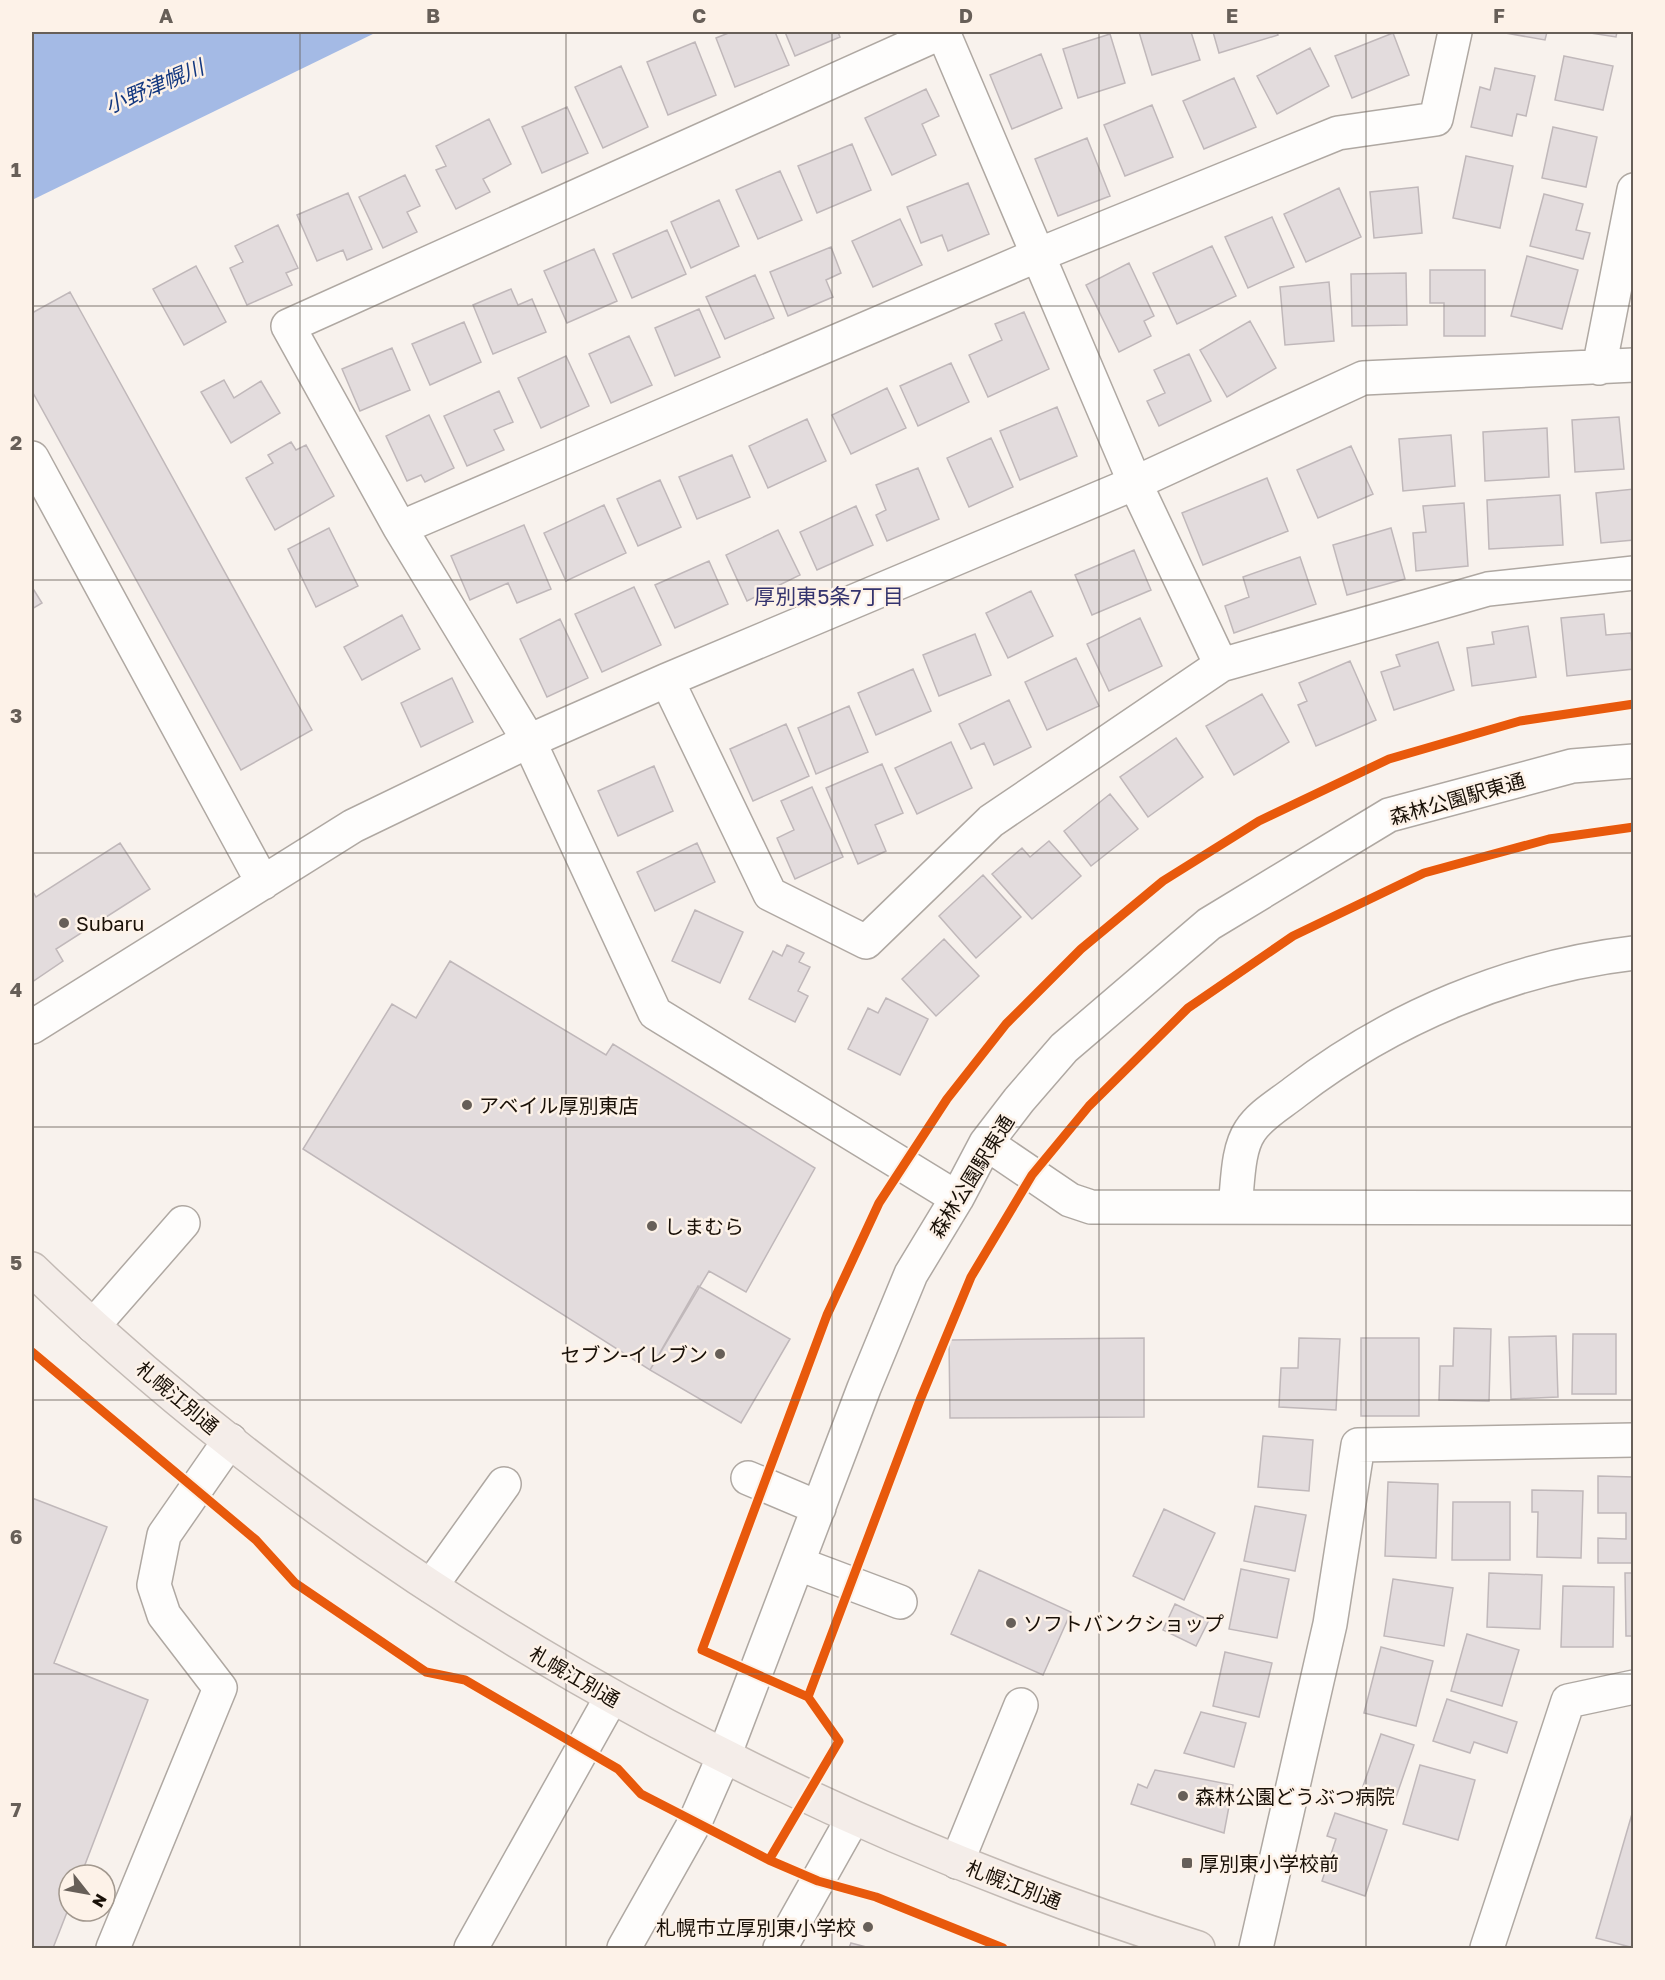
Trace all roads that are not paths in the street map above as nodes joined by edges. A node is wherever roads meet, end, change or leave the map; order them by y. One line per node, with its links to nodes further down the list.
1 (942, 32): 4 (street); 9 (street)
2 (1455, 32): 4 (street)
3 (1634, 190): 6 (street)
4 (1038, 255): 8 (street); 9 (street)
5 (1634, 365): 6 (street)
6 (1599, 368): 8 (street)
7 (32, 458): 15 (street)
8 (1135, 483): 11 (street); 12 (street)
9 (400, 528): 13 (street)
10 (1634, 573): 11 (street)
11 (1221, 666): 12 (street)
12 (667, 680): 13 (street)
13 (529, 741): 15 (street); 19 (street)
14 (1634, 761): 18 (street, 森林公園駅東通)
15 (263, 883): 17 (street)
16 (1634, 954): 20 (street)
17 (32, 1027)
18 (987, 1143): 19 (street, 森林公園駅東通); 20 (street)
19 (957, 1198): 29 (street, 森林公園駅東通)
20 (1235, 1207): 21 (street)
21 (1634, 1208)
22 (183, 1223): 24 (street)
23 (32, 1269): 24 (highway, 札幌江別通)
24 (93, 1326): 25 (highway, 札幌江別通)
25 (230, 1440): 31 (highway, 札幌江別通); 39 (street)
26 (1634, 1440): 44 (street)
27 (748, 1478): 29 (street)
28 (504, 1484): 31 (street)
29 (819, 1508): 30 (street, 森林公園駅東通)
30 (799, 1564): 32 (street); 36 (street, 森林公園駅東通)
31 (431, 1586): 34 (highway, 札幌江別通)
32 (900, 1602)
33 (1634, 1687): 45 (street)
34 (611, 1698): 36 (highway, 札幌江別通); 40 (street)
35 (1022, 1705): 38 (street)
36 (724, 1755): 37 (highway, 札幌江別通); 41 (street, 森林公園駅東通)
37 (853, 1818): 38 (highway, 札幌江別通); 42 (street)
38 (957, 1862): 43 (highway, 札幌江別通)
39 (113, 1948)
40 (471, 1948)
41 (624, 1948)
42 (780, 1948)
43 (1198, 1948)
44 (1256, 1948)
45 (1487, 1948)

